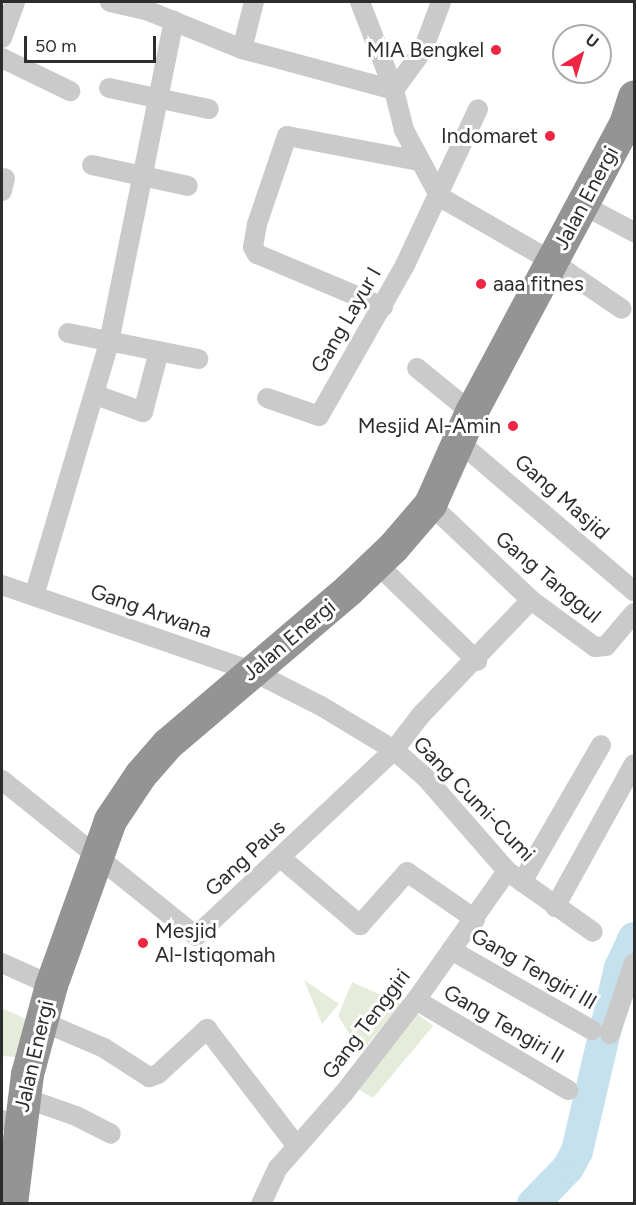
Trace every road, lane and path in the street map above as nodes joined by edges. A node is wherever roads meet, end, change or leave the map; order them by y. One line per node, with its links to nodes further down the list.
1 (15, 2): 8 (street)
2 (110, 2): 6 (street)
3 (254, 2): 9 (street)
4 (360, 2): 12 (street)
5 (441, 2): 12 (street)
6 (147, 6): 7 (street)
7 (174, 21): 9 (street); 15 (street)
8 (2, 38)
9 (242, 49): 12 (street)
10 (2, 58): 13 (street)
11 (109, 88): 15 (street)
12 (394, 90): 18 (street)
13 (70, 91)
14 (634, 96): 23 (highway, Jalan Energi)
15 (159, 99): 16 (street); 20 (street)
16 (209, 109)
17 (478, 109): 22 (street, Gang Layur I)
18 (419, 161): 22 (street); 26 (street)
19 (92, 165): 20 (street)
20 (143, 177): 21 (street); 29 (street)
21 (188, 186)
22 (440, 198): 25 (street); 26 (street, Gang Layur I)
23 (583, 206): 24 (street); 25 (highway, Jalan Energi)
24 (634, 232)
25 (553, 262): 27 (street); 35 (highway, Jalan Energi)
26 (383, 307): 34 (street, Gang Layur I)
27 (622, 309)
28 (68, 333): 29 (street)
29 (109, 342): 30 (street); 33 (street)
30 (159, 351): 31 (street); 33 (street)
31 (198, 359)
32 (417, 368): 35 (street, Gang Masjid)
33 (96, 395): 40 (street)
34 (267, 398)
35 (464, 426): 36 (highway, Jalan Energi); 39 (street, Gang Masjid)
36 (429, 504): 37 (highway, Jalan Energi); 41 (street, Gang Tanggul)
37 (376, 563): 43 (street); 44 (highway, Jalan Energi)
38 (2, 585): 40 (street, Gang Arwana)
39 (634, 591)
40 (34, 597): 44 (street, Gang Arwana)
41 (531, 600): 42 (street, Gang Tanggul); 43 (street, Gang Paus)
42 (634, 613)
43 (477, 661): 46 (street, Gang Paus)
44 (252, 671): 46 (street, Gang Cumi-Cumi); 49 (highway, Jalan Energi)
45 (601, 745): 51 (street, Gang Tenggiri)
46 (394, 750): 50 (street, Gang Paus); 51 (street, Gang Cumi-Cumi)
47 (634, 764): 52 (street)
48 (2, 780): 49 (street)
49 (95, 855): 50 (street, Gang Paus); 58 (highway, Jalan Energi)
50 (281, 858): 53 (street)
51 (514, 876): 52 (street, Gang Cumi-Cumi); 53 (street, Gang Tenggiri)
52 (555, 907): 54 (street, Gang Cumi-Cumi)
53 (475, 919): 55 (street, Gang Tenggiri)
54 (593, 933)
55 (451, 950): 57 (street, Gang Tengiri III); 59 (street, Gang Tenggiri)
56 (2, 963): 58 (street)
57 (634, 963)
58 (51, 985): 60 (highway, Jalan Energi)
59 (416, 1000): 61 (street, Gang Tengiri II); 64 (street, Gang Tenggiri)
60 (40, 1021): 62 (highway, Jalan Energi); 64 (street)
61 (568, 1090)
62 (14, 1114): 63 (street); 65 (highway, Jalan Energi)
63 (111, 1134)
64 (296, 1145): 66 (street, Gang Tenggiri)
65 (11, 1203)
66 (261, 1203)

